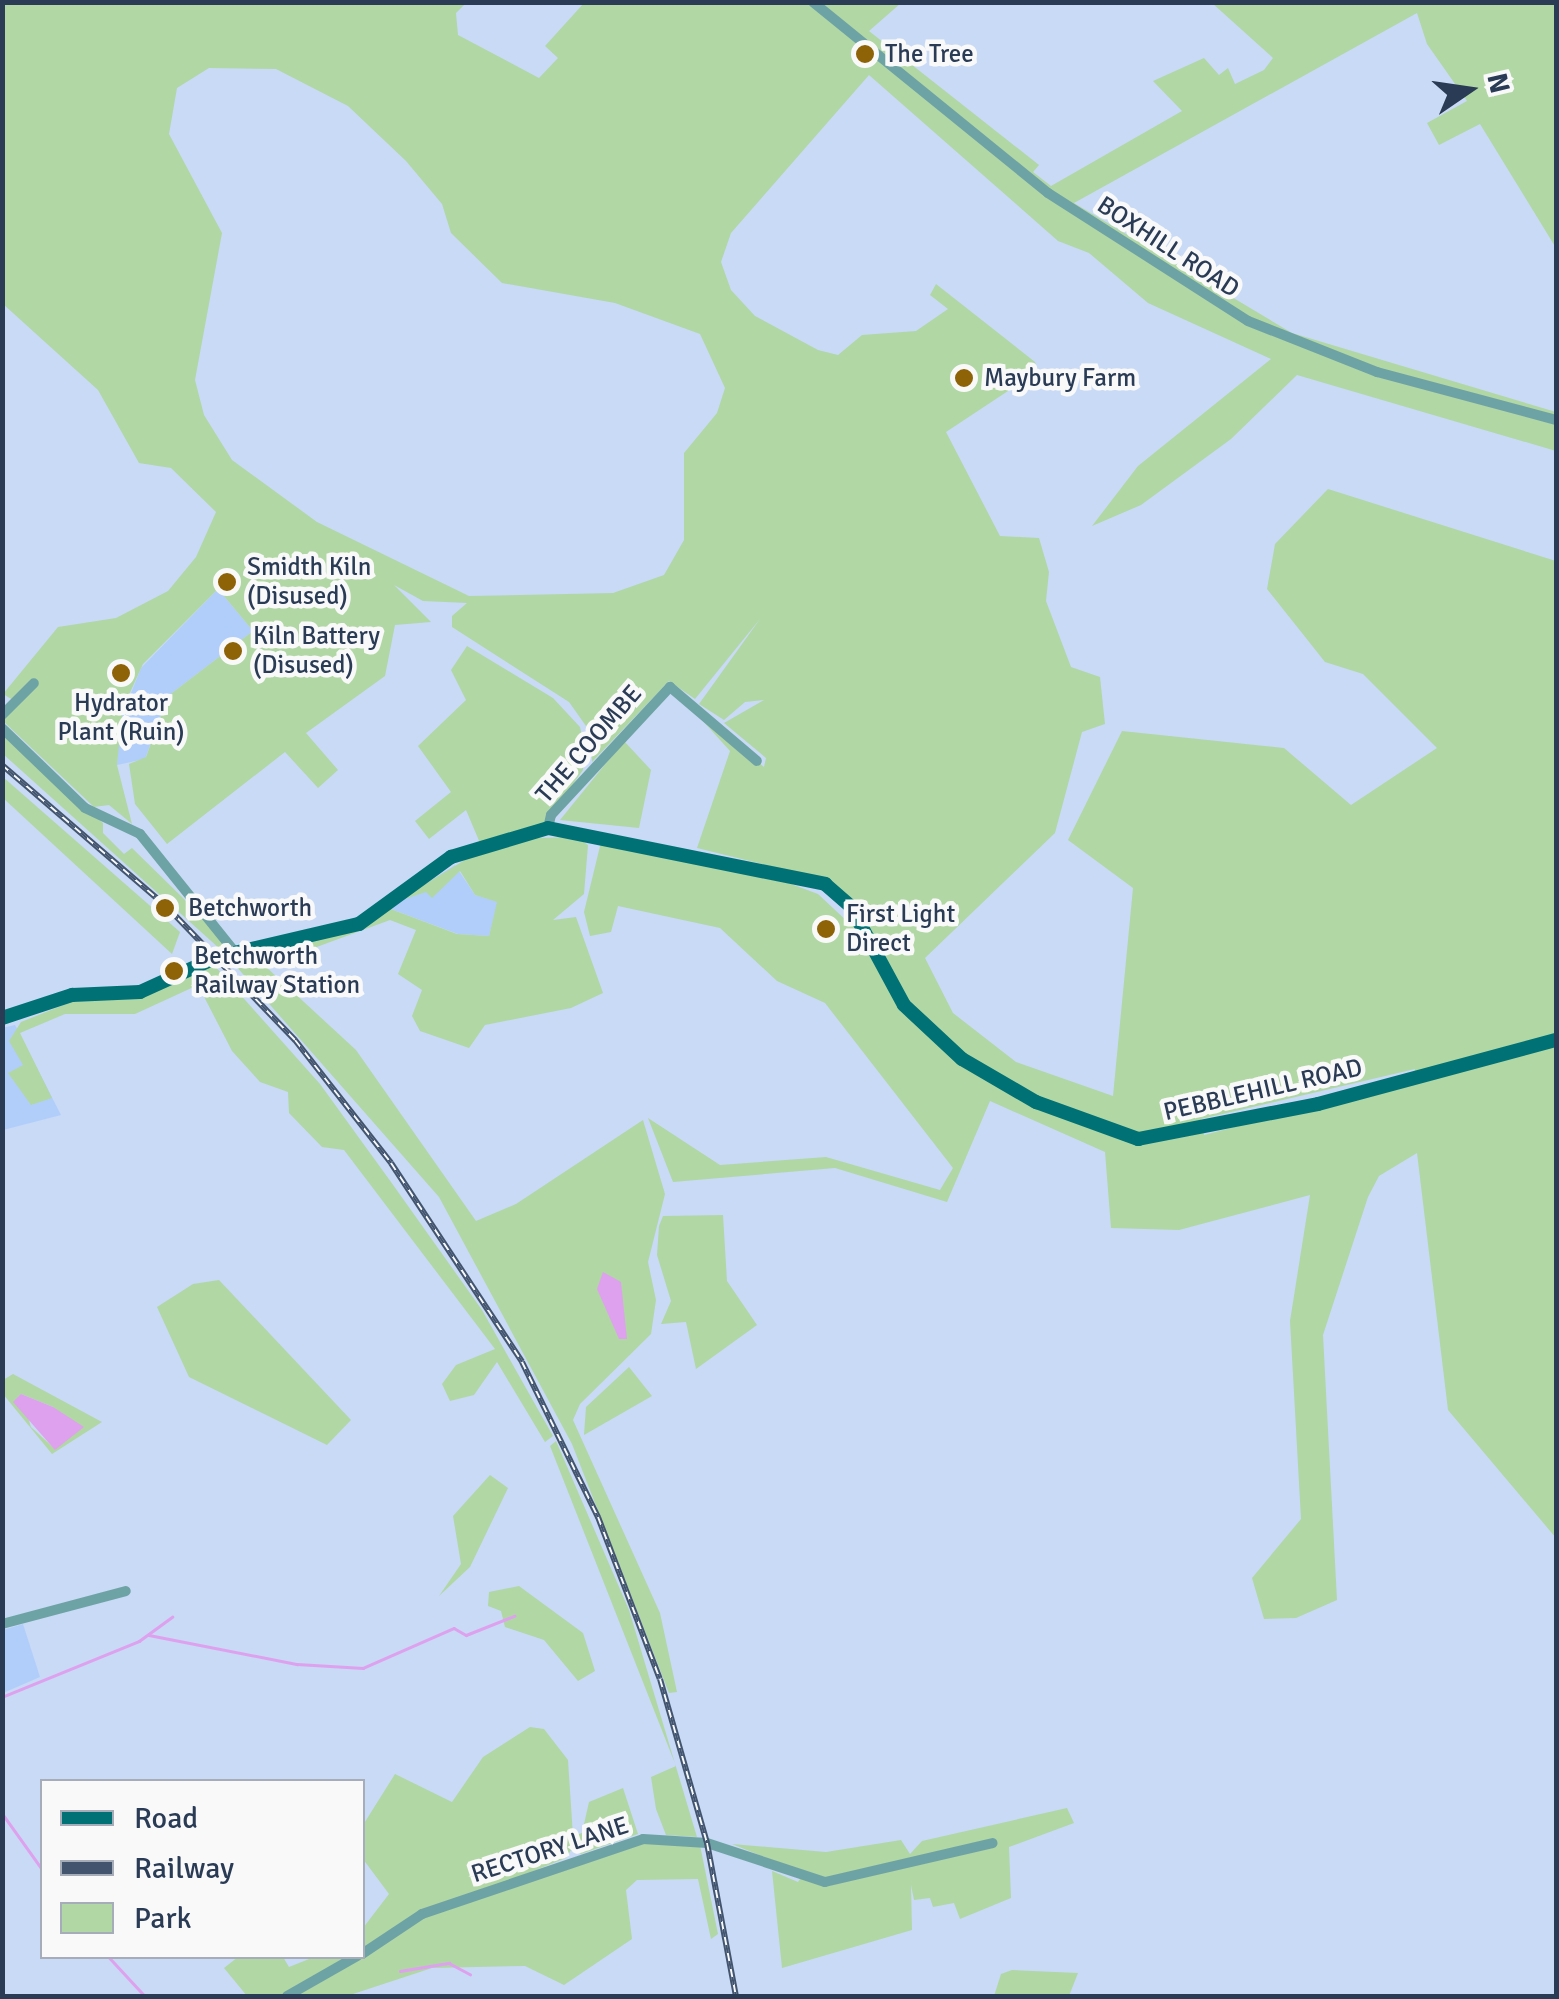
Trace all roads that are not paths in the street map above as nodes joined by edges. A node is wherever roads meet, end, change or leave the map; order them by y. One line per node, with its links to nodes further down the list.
1 (813, 2): 2 (street, BOXHILL ROAD)
2 (1556, 420)
3 (34, 684): 4 (street)
4 (2, 715)
5 (2, 728): 8 (street)
6 (757, 762): 7 (street, THE COOMBE)
7 (548, 828): 8 (main road); 10 (main road, PEBBLEHILL ROAD)
8 (236, 952): 9 (main road)
9 (2, 1018)
10 (1556, 1040)
11 (126, 1591): 12 (street)
12 (2, 1624)
13 (993, 1843): 14 (street, RECTORY LANE)
14 (365, 1952)
15 (353, 1959): 16 (street, RECTORY LANE)
16 (287, 1996)

